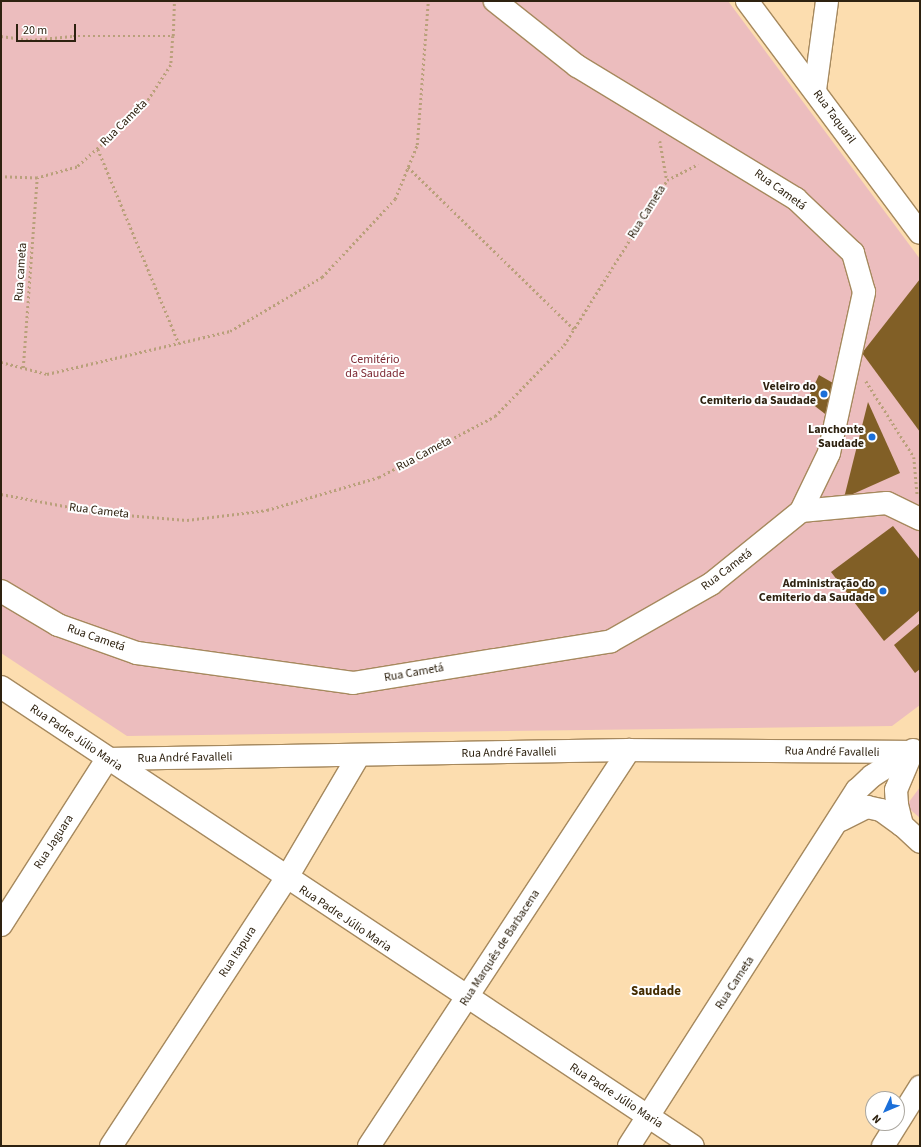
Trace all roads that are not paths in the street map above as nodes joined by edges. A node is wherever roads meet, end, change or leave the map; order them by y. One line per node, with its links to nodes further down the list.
1 (495, 1): 6 (street, Rua Cametá)
2 (747, 1): 4 (street, Rua Taquaril)
3 (827, 1): 4 (street)
4 (815, 90): 5 (street, Rua Taquaril)
5 (920, 234)
6 (801, 511): 7 (street); 8 (street, Rua Cametá)
7 (919, 518)
8 (1, 591)
9 (1, 687): 13 (street, Rua Padre Júlio Maria)
10 (915, 748): 11 (street, Rua André Favalleli); 14 (street, Rua Cameta); 15 (street)
11 (629, 750): 12 (street, Rua André Favalleli); 19 (street, Rua Marquês de Barbacena)
12 (359, 755): 13 (street, Rua André Favalleli); 17 (street, Rua Itapura)
13 (107, 759): 17 (street, Rua Padre Júlio Maria); 18 (street, Rua Jaguara)
14 (840, 820): 15 (street); 21 (street, Rua Cameta)
15 (902, 825): 16 (street)
16 (920, 842)
17 (286, 879): 19 (street, Rua Padre Júlio Maria); 22 (street, Rua Itapura)
18 (1, 925)
19 (467, 999): 21 (street, Rua Padre Júlio Maria); 23 (street, Rua Marquês de Barbacena)
20 (920, 1087): 26 (street)
21 (648, 1116): 24 (street, Rua Cameta); 25 (street, Rua Padre Júlio Maria)
22 (111, 1146)
23 (369, 1146)
24 (628, 1146)
25 (692, 1146)
26 (883, 1146)

